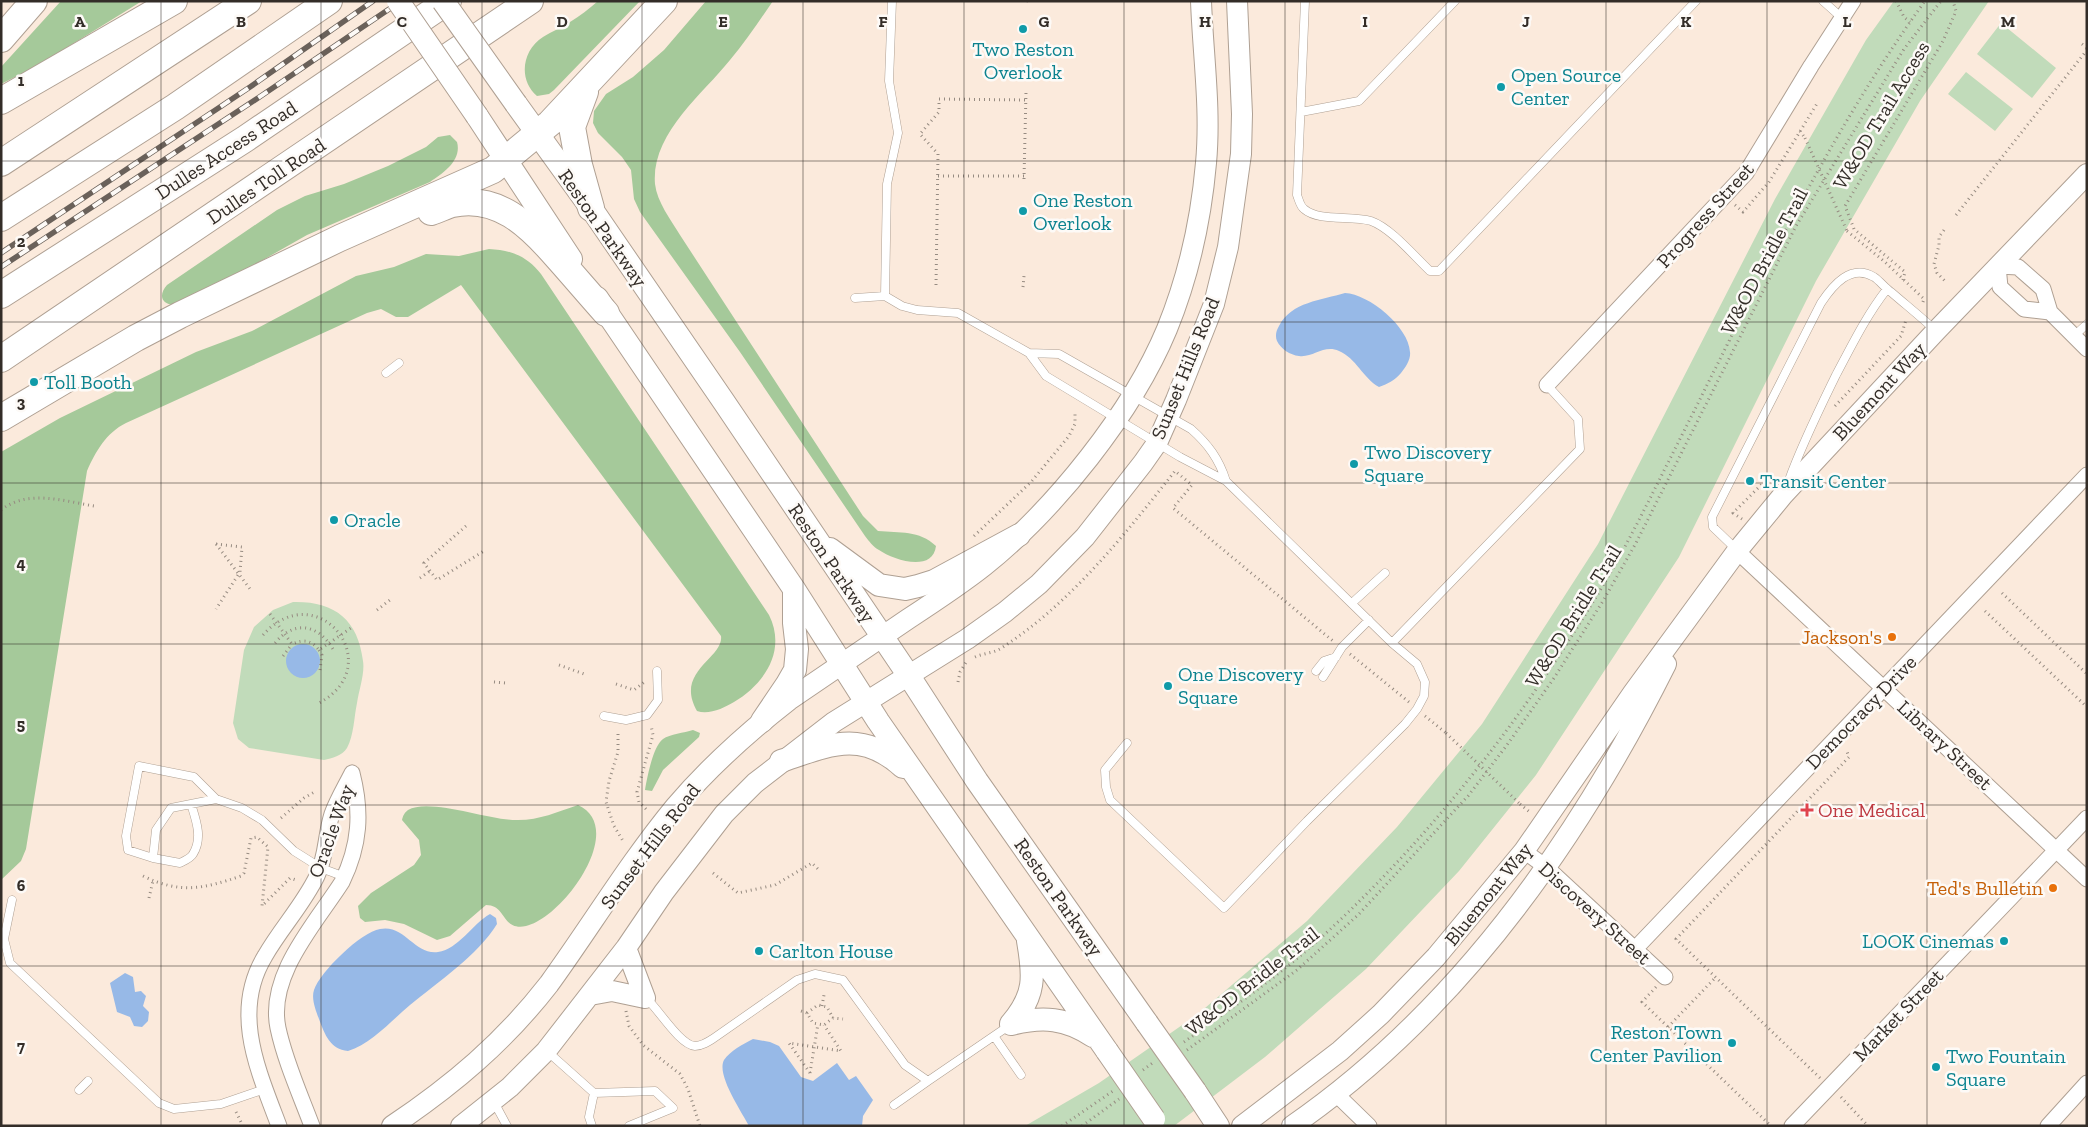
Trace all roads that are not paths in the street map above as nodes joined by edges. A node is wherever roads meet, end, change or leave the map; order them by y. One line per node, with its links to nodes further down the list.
1 (34, 1): 19 (highway)
2 (174, 1): 21 (highway)
3 (248, 1): 25 (highway)
4 (329, 1): 28 (highway)
5 (398, 1): 24 (main road, Reston Parkway, bridge)
6 (443, 1): 23 (main road, Reston Parkway, bridge)
7 (448, 1): 32 (highway, Dulles Access Road)
8 (530, 1): 42 (highway, Dulles Toll Road)
9 (664, 1): 20 (highway)
10 (892, 1): 33 (lane)
11 (1201, 1): 46 (main road, Sunset Hills Road)
12 (1237, 1): 47 (main road, Sunset Hills Road)
13 (1305, 1): 22 (lane)
14 (1455, 1): 22 (lane)
15 (1696, 1): 22 (lane)
16 (1823, 1): 18 (lane)
17 (1853, 1): 18 (street, Progress Street)
18 (1842, 18): 45 (street, Progress Street)
19 (1, 39)
20 (592, 76): 23 (highway); 27 (highway)
21 (1, 101)
22 (1301, 112)
23 (536, 135): 24 (highway); 27 (main road, Reston Parkway)
24 (507, 160): 30 (highway); 36 (main road, Reston Parkway)
25 (1, 163)
26 (2087, 174): 29 (main road, Bluemont Way)
27 (591, 208): 54 (main road, Reston Parkway)
28 (1, 218)
29 (1998, 266): 35 (street); 35 (street); 38 (main road, Bluemont Way)
30 (275, 270): 36 (highway); 48 (highway)
31 (1887, 289): 38 (lane); 53 (lane); 56 (lane)
32 (1, 295)
33 (885, 296): 34 (lane); 41 (lane)
34 (855, 298)
35 (2050, 312): 39 (street)
36 (606, 313): 58 (main road, Reston Parkway)
37 (2087, 324): 39 (lane)
38 (1936, 331): 53 (main road, Bluemont Way)
39 (2074, 336): 40 (street)
40 (2087, 348)
41 (1030, 353): 46 (lane); 49 (lane)
42 (1, 359)
43 (400, 363): 44 (lane)
44 (386, 373)
45 (1548, 385): 63 (lane)
46 (1132, 394): 47 (lane); 49 (main road, Sunset Hills Road)
47 (1169, 416): 50 (main road, Sunset Hills Road); 52 (lane)
48 (1, 418)
49 (1116, 419): 50 (lane); 55 (main road, Sunset Hills Road)
50 (1157, 443): 52 (lane); 68 (main road, Sunset Hills Road)
51 (2087, 475): 70 (street, Democracy Drive)
52 (1226, 481): 59 (lane)
53 (1783, 495): 56 (main road, Bluemont Way)
54 (812, 535): 55 (main road); 62 (main road, Reston Parkway)
55 (1019, 535): 62 (main road, Sunset Hills Road)
56 (1737, 551): 61 (main road, Bluemont Way); 70 (street, Library Street)
57 (1384, 573): 59 (lane)
58 (794, 588): 65 (main road, Reston Parkway); 73 (main road)
59 (1352, 603): 60 (lane)
60 (1369, 620): 63 (lane); 64 (lane)
61 (1688, 620): 81 (main road, Bluemont Way); 83 (main road, Bluemont Way)
62 (882, 637): 65 (main road, Sunset Hills Road); 68 (main road, Reston Parkway)
63 (1392, 643): 74 (lane)
64 (1336, 657): 66 (lane); 69 (lane)
65 (843, 664): 71 (main road, Reston Parkway); 73 (main road, Sunset Hills Road)
66 (1316, 670)
67 (657, 671): 72 (lane)
68 (908, 676): 71 (main road, Sunset Hills Road); 116 (main road, Reston Parkway, bridge)
69 (1323, 678)
70 (1884, 688): 80 (street, Library Street); 91 (street, Democracy Drive)
71 (866, 702): 75 (main road, Sunset Hills Road); 76 (main road, Reston Parkway)
72 (604, 716)
73 (762, 721): 111 (main road, Sunset Hills Road)
74 (1127, 743)
75 (782, 761): 76 (main road); 90 (main road, Sunset Hills Road)
76 (921, 783): 89 (main road, Reston Parkway)
77 (216, 799): 78 (lane); 82 (lane); 84 (lane)
78 (191, 804): 82 (lane); 82 (lane)
79 (2087, 818): 80 (street, Market Street)
80 (2056, 850): 86 (street, Library Street); 120 (street, Market Street)
81 (1524, 851): 83 (street, Discovery Street); 117 (main road, Bluemont Way)
82 (153, 858)
83 (1546, 867): 91 (street, Discovery Street); 105 (main road, Bluemont Way)
84 (321, 868): 85 (lane); 85 (street, Oracle Way); 102 (street, Oracle Way)
85 (345, 877): 110 (street, Oracle Way)
86 (2087, 879)
87 (12, 900): 88 (lane)
88 (4, 922): 102 (lane)
89 (1027, 935): 95 (main road); 96 (main road, Reston Parkway)
90 (626, 948): 93 (main road, Sunset Hills Road); 94 (main road)
91 (1635, 949): 92 (street, Discovery Street)
92 (1665, 978)
93 (590, 995): 94 (main road); 97 (main road, Sunset Hills Road)
94 (645, 998): 100 (lane)
95 (1003, 1030): 96 (main road); 98 (lane); 100 (lane)
96 (1103, 1045): 108 (main road, Reston Parkway, bridge)
97 (546, 1051): 104 (lane); 106 (main road, Sunset Hills Road)
98 (1021, 1075)
99 (88, 1081): 103 (lane)
100 (928, 1081): 107 (lane)
101 (2087, 1083): 121 (street)
102 (265, 1089): 109 (street, Oracle Way)
103 (79, 1090)
104 (594, 1093): 114 (lane); 115 (lane)
105 (1335, 1093): 118 (main road, Bluemont Way); 119 (street)
106 (493, 1100): 112 (main road, Sunset Hills Road); 113 (lane)
107 (894, 1105)
108 (1156, 1122)
109 (279, 1126)
110 (312, 1126)
111 (392, 1126)
112 (460, 1126)
113 (507, 1126)
114 (592, 1126)
115 (629, 1126)
116 (1218, 1126)
117 (1242, 1126)
118 (1292, 1126)
119 (1369, 1126)
120 (1792, 1126)
121 (2048, 1126)

